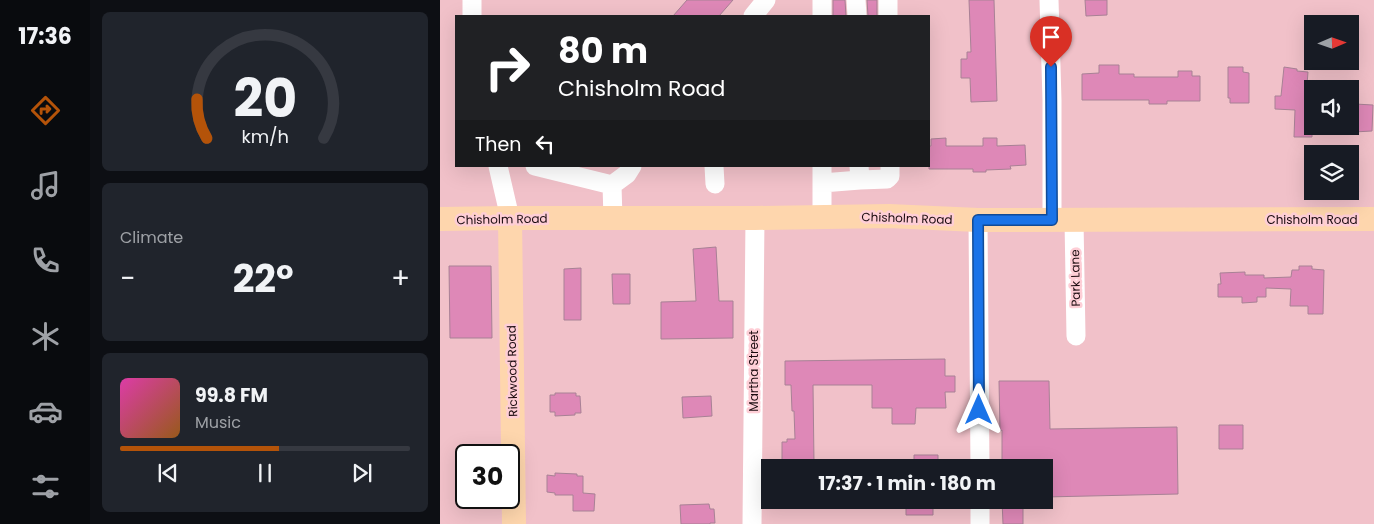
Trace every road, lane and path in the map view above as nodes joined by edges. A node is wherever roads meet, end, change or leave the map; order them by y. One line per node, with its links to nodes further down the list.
1 (472, 0): 7 (street)
2 (766, 0): 8 (street)
3 (822, 0): 9 (street)
4 (856, 0): 10 (street)
5 (888, 0): 11 (street)
6 (1049, 0): 26 (street, Park Lane)
7 (472, 15)
8 (754, 15)
9 (822, 15)
10 (856, 15)
11 (888, 15)
12 (499, 167): 21 (street)
13 (542, 167): 16 (street)
14 (631, 167): 19 (street)
15 (890, 167): 17 (street)
16 (565, 170): 19 (street)
17 (860, 173): 18 (street)
18 (822, 175): 20 (street)
19 (612, 185): 22 (street)
20 (822, 217): 23 (main road, Chisholm Road); 25 (main road, Chisholm Road)
21 (510, 218): 22 (main road, Chisholm Road); 24 (main road, Chisholm Road); 31 (main road, Rickwood Road)
22 (612, 218): 23 (main road, Chisholm Road)
23 (755, 218): 32 (street, Martha Street)
24 (440, 219)
25 (978, 220): 26 (main road, Chisholm Road); 29 (street)
26 (1063, 220): 27 (main road, Chisholm Road); 28 (street, Park Lane)
27 (1370, 221)
28 (1076, 336)
29 (980, 459)
30 (980, 509): 33 (street)
31 (514, 524)
32 (752, 524)
33 (980, 524)

